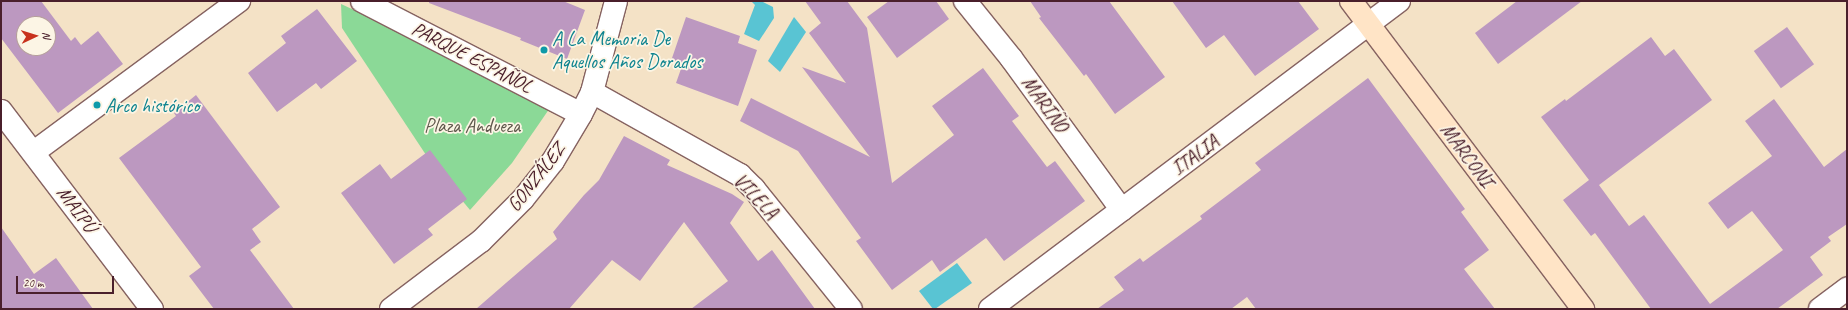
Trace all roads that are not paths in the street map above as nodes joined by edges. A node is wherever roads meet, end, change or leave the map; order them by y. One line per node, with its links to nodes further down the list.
1 (239, 1): 11 (street)
2 (362, 1): 10 (street, PARQUE ESPAÑOL)
3 (616, 1): 8 (street, GONZÁLEZ)
4 (965, 1): 12 (street, MARIÑO)
5 (1351, 1): 7 (main road, MARCONI)
6 (1399, 1): 7 (street, ITALIA)
7 (1369, 24): 12 (street, ITALIA); 18 (main road, MARCONI)
8 (592, 92): 10 (street, GONZÁLEZ); 16 (street, VILELA)
9 (1, 111): 11 (street, MAIPÚ)
10 (581, 114): 15 (street, GONZÁLEZ)
11 (34, 152): 14 (street, MAIPÚ)
12 (1122, 210): 17 (street, ITALIA)
13 (1847, 289): 19 (street)
14 (152, 309)
15 (391, 309)
16 (851, 309)
17 (990, 309)
18 (1583, 309)
19 (1820, 309)

